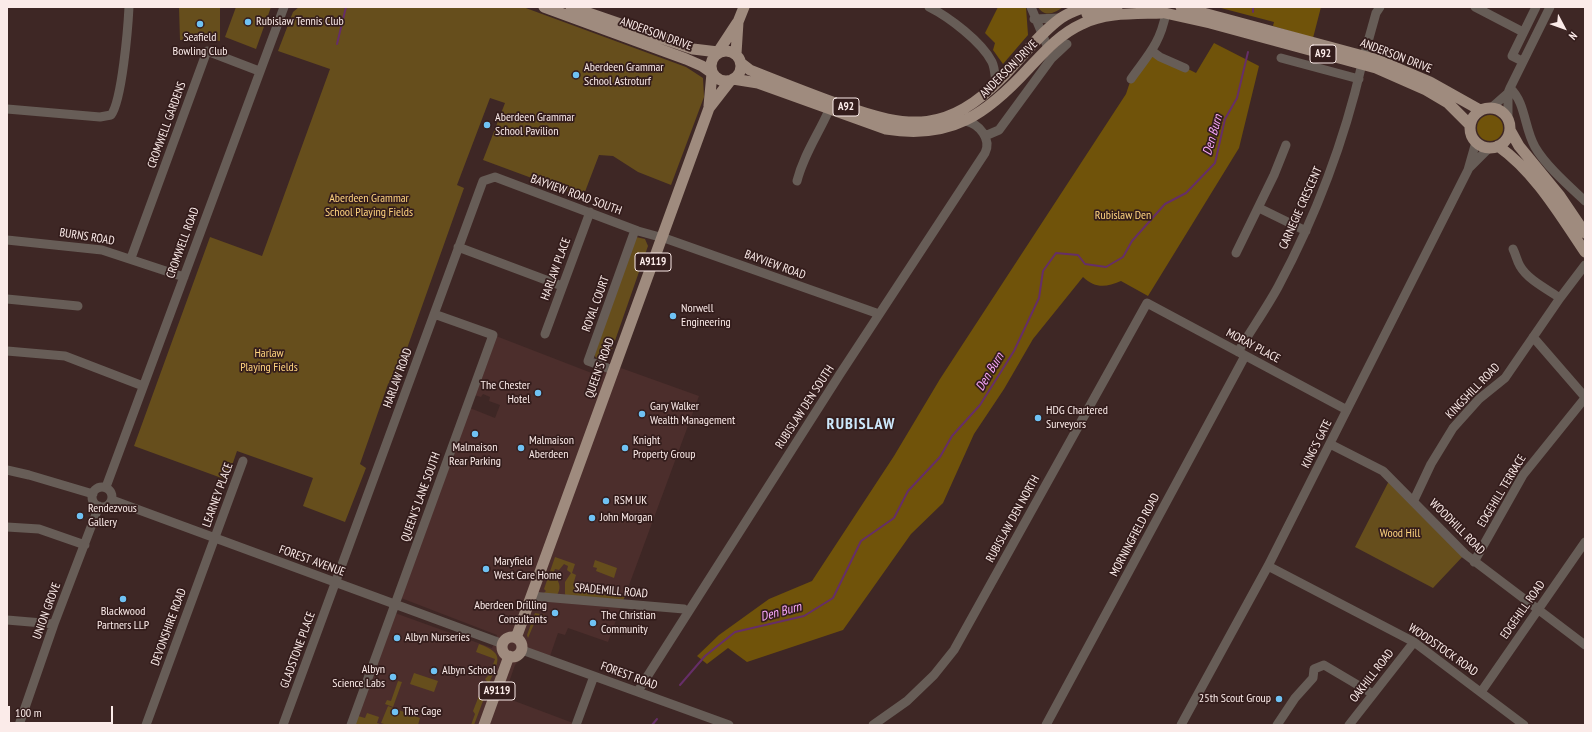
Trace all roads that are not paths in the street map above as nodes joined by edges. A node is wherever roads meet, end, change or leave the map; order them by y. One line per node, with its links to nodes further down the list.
1 (129, 7): 39 (street)
2 (284, 7): 31 (street, CROMWELL ROAD)
3 (544, 7): 32 (main road, ANDERSON DRIVE / A92)
4 (571, 7): 25 (main road, ANDERSON DRIVE / A92)
5 (744, 7): 19 (main road)
6 (929, 7): 36 (street)
7 (1031, 7): 18 (street)
8 (1085, 7): 17 (main road, ANDERSON DRIVE / A92)
9 (1117, 7): 21 (main road, ANDERSON DRIVE)
10 (1145, 7): 16 (main road, ANDERSON DRIVE)
11 (1181, 7): 28 (main road, ANDERSON DRIVE / A92)
12 (1380, 7): 28 (street, CARNEGIE CRESCENT)
13 (1475, 7): 20 (street)
14 (1536, 7): 20 (street)
15 (1550, 7): 29 (street)
16 (1164, 13): 23 (main road, ANDERSON DRIVE / A92); 24 (street); 28 (main road, ANDERSON DRIVE / A92)
17 (1060, 18): 18 (street); 21 (main road, ANDERSON DRIVE / A92)
18 (1034, 19): 21 (street)
19 (738, 22): 25 (main road); 26 (main road)
20 (1523, 32): 29 (street)
21 (1042, 35): 23 (street); 36 (main road, ANDERSON DRIVE / A92)
22 (1067, 44): 46 (street)
23 (1048, 48): 43 (main road, ANDERSON DRIVE / A92)
24 (1152, 51): 30 (street); 33 (street)
25 (718, 52): 26 (main road, A92); 32 (main road)
26 (739, 58): 35 (main road); 36 (main road, ANDERSON DRIVE / A92)
27 (1281, 58): 34 (street)
28 (1363, 60): 34 (street, CARNEGIE CRESCENT); 40 (main road, ANDERSON DRIVE / A92); 44 (main road, ANDERSON DRIVE / A92)
29 (1522, 61): 37 (street)
30 (1185, 68)
31 (259, 71): 65 (street, CROMWELL GARDENS); 67 (street, CROMWELL ROAD)
32 (712, 73): 35 (main road, A92); 38 (main road, QUEEN'S ROAD / A9119)
33 (1131, 79)
34 (1359, 79): 57 (street, CARNEGIE CRESCENT)
35 (732, 80): 38 (main road, QUEEN'S ROAD / A9119); 41 (main road, ANDERSON DRIVE / A92)
36 (996, 84)
37 (1509, 91): 40 (street); 42 (street); 53 (street)
38 (709, 107): 59 (main road, QUEEN'S ROAD / A9119)
39 (7, 109)
40 (1485, 109): 42 (main road, A92); 44 (main road)
41 (829, 110): 43 (main road, ANDERSON DRIVE / A92); 51 (street)
42 (1508, 118): 45 (main road)
43 (966, 121): 46 (street)
44 (1470, 125): 47 (main road, A92)
45 (1510, 130): 49 (main road); 58 (main road)
46 (985, 136): 74 (street, RUBISLAW DEN SOUTH)
47 (1476, 142): 49 (main road); 50 (street, KING'S GATE)
48 (1286, 145): 54 (street)
49 (1494, 147): 50 (street, KING'S GATE); 63 (main road)
50 (1468, 170): 82 (street, KING'S GATE)
51 (797, 180)
52 (483, 181): 55 (street, BAYVIEW ROAD SOUTH); 61 (street, HARLAW ROAD)
53 (1585, 201)
54 (1259, 208): 57 (street); 64 (street)
55 (590, 212): 56 (street, BAYVIEW ROAD SOUTH); 68 (street, HARLAW PLACE)
56 (635, 230): 59 (street, BAYVIEW ROAD SOUTH); 79 (street, ROYAL COURT)
57 (1306, 231): 78 (street, CARNEGIE CRESCENT)
58 (1585, 233)
59 (662, 238): 74 (street, BAYVIEW ROAD); 79 (main road, QUEEN'S ROAD / A9119)
60 (7, 240): 65 (street, BURNS ROAD)
61 (458, 247): 68 (street); 73 (street, HARLAW ROAD)
62 (1513, 249): 69 (street)
63 (1585, 252)
64 (1236, 253)
65 (131, 258): 67 (street, BURNS ROAD)
66 (1584, 268): 69 (street, KINGSHILL ROAD)
67 (184, 277): 80 (street, CROMWELL ROAD)
68 (562, 286): 75 (street, HARLAW PLACE)
69 (1560, 298): 76 (street, KINGSHILL ROAD)
70 (7, 299): 72 (street)
71 (1147, 303): 78 (street, MORAY PLACE); 121 (street, RUBISLAW DEN NORTH)
72 (78, 306)
73 (434, 314): 97 (street, HARLAW ROAD); 99 (street, QUEEN'S LANE SOUTH)
74 (879, 314): 101 (street, RUBISLAW DEN SOUTH)
75 (545, 334)
76 (1533, 337): 81 (street); 89 (street, KINGSHILL ROAD)
77 (7, 351): 80 (street)
78 (1242, 354): 82 (street, MORAY PLACE); 122 (street, MORNINGFIELD ROAD)
79 (614, 370): 98 (main road, QUEEN'S ROAD / A9119)
80 (143, 386): 86 (street, CROMWELL ROAD)
81 (1585, 397): 95 (street, EDGEHILL TERRACE)
82 (1347, 410): 83 (street, KING'S GATE)
83 (1330, 444): 89 (street, WOODHILL ROAD); 96 (street, KING'S GATE)
84 (243, 461): 92 (street, LEARNEY PLACE)
85 (7, 470): 87 (street)
86 (106, 487): 87 (street); 88 (street)
87 (93, 494): 90 (street)
88 (112, 500): 90 (street); 92 (street, FOREST AVENUE)
89 (1414, 500): 95 (street, WOODHILL ROAD)
90 (99, 506): 94 (street, UNION GROVE)
91 (7, 527): 94 (street)
92 (215, 538): 97 (street, FOREST AVENUE); 115 (street, DEVONSHIRE ROAD)
93 (1585, 542): 100 (street, EDGEHILL ROAD)
94 (85, 545): 103 (street, UNION GROVE)
95 (1474, 562): 100 (street, WOODHILL ROAD)
96 (1268, 566): 105 (street, WOODSTOCK ROAD); 123 (street, KING'S GATE)
97 (335, 582): 99 (street, FOREST AVENUE); 116 (street, GLADSTONE PLACE)
98 (531, 596): 101 (street, SPADEMILL ROAD); 104 (main road, QUEEN'S ROAD / A9119)
99 (395, 604): 106 (street, FOREST AVENUE); 117 (street, QUEEN'S LANE SOUTH)
100 (1537, 610): 107 (street, WOODHILL ROAD); 112 (street, EDGEHILL ROAD)
101 (688, 612): 111 (street, RUBISLAW DEN SOUTH)
102 (7, 620): 103 (street)
103 (54, 624): 114 (street, UNION GROVE)
104 (516, 638): 106 (main road); 108 (main road)
105 (1414, 642): 112 (street, WOODSTOCK ROAD); 113 (street, OAKHILL ROAD)
106 (503, 644): 109 (main road)
107 (1585, 645)
108 (522, 650): 109 (main road); 110 (street, FOREST ROAD)
109 (509, 656): 118 (main road, A9119)
110 (594, 676): 111 (street, FOREST ROAD); 119 (street)
111 (638, 691): 120 (street, FOREST ROAD)
112 (1481, 692): 126 (street, WOODSTOCK ROAD)
113 (1373, 694): 124 (street); 125 (street, OAKHILL ROAD)
114 (19, 725)
115 (146, 725)
116 (283, 725)
117 (351, 725)
118 (484, 725)
119 (576, 725)
120 (729, 725)
121 (873, 725)
122 (1046, 725)
123 (1181, 725)
124 (1277, 725)
125 (1349, 725)
126 (1524, 725)

